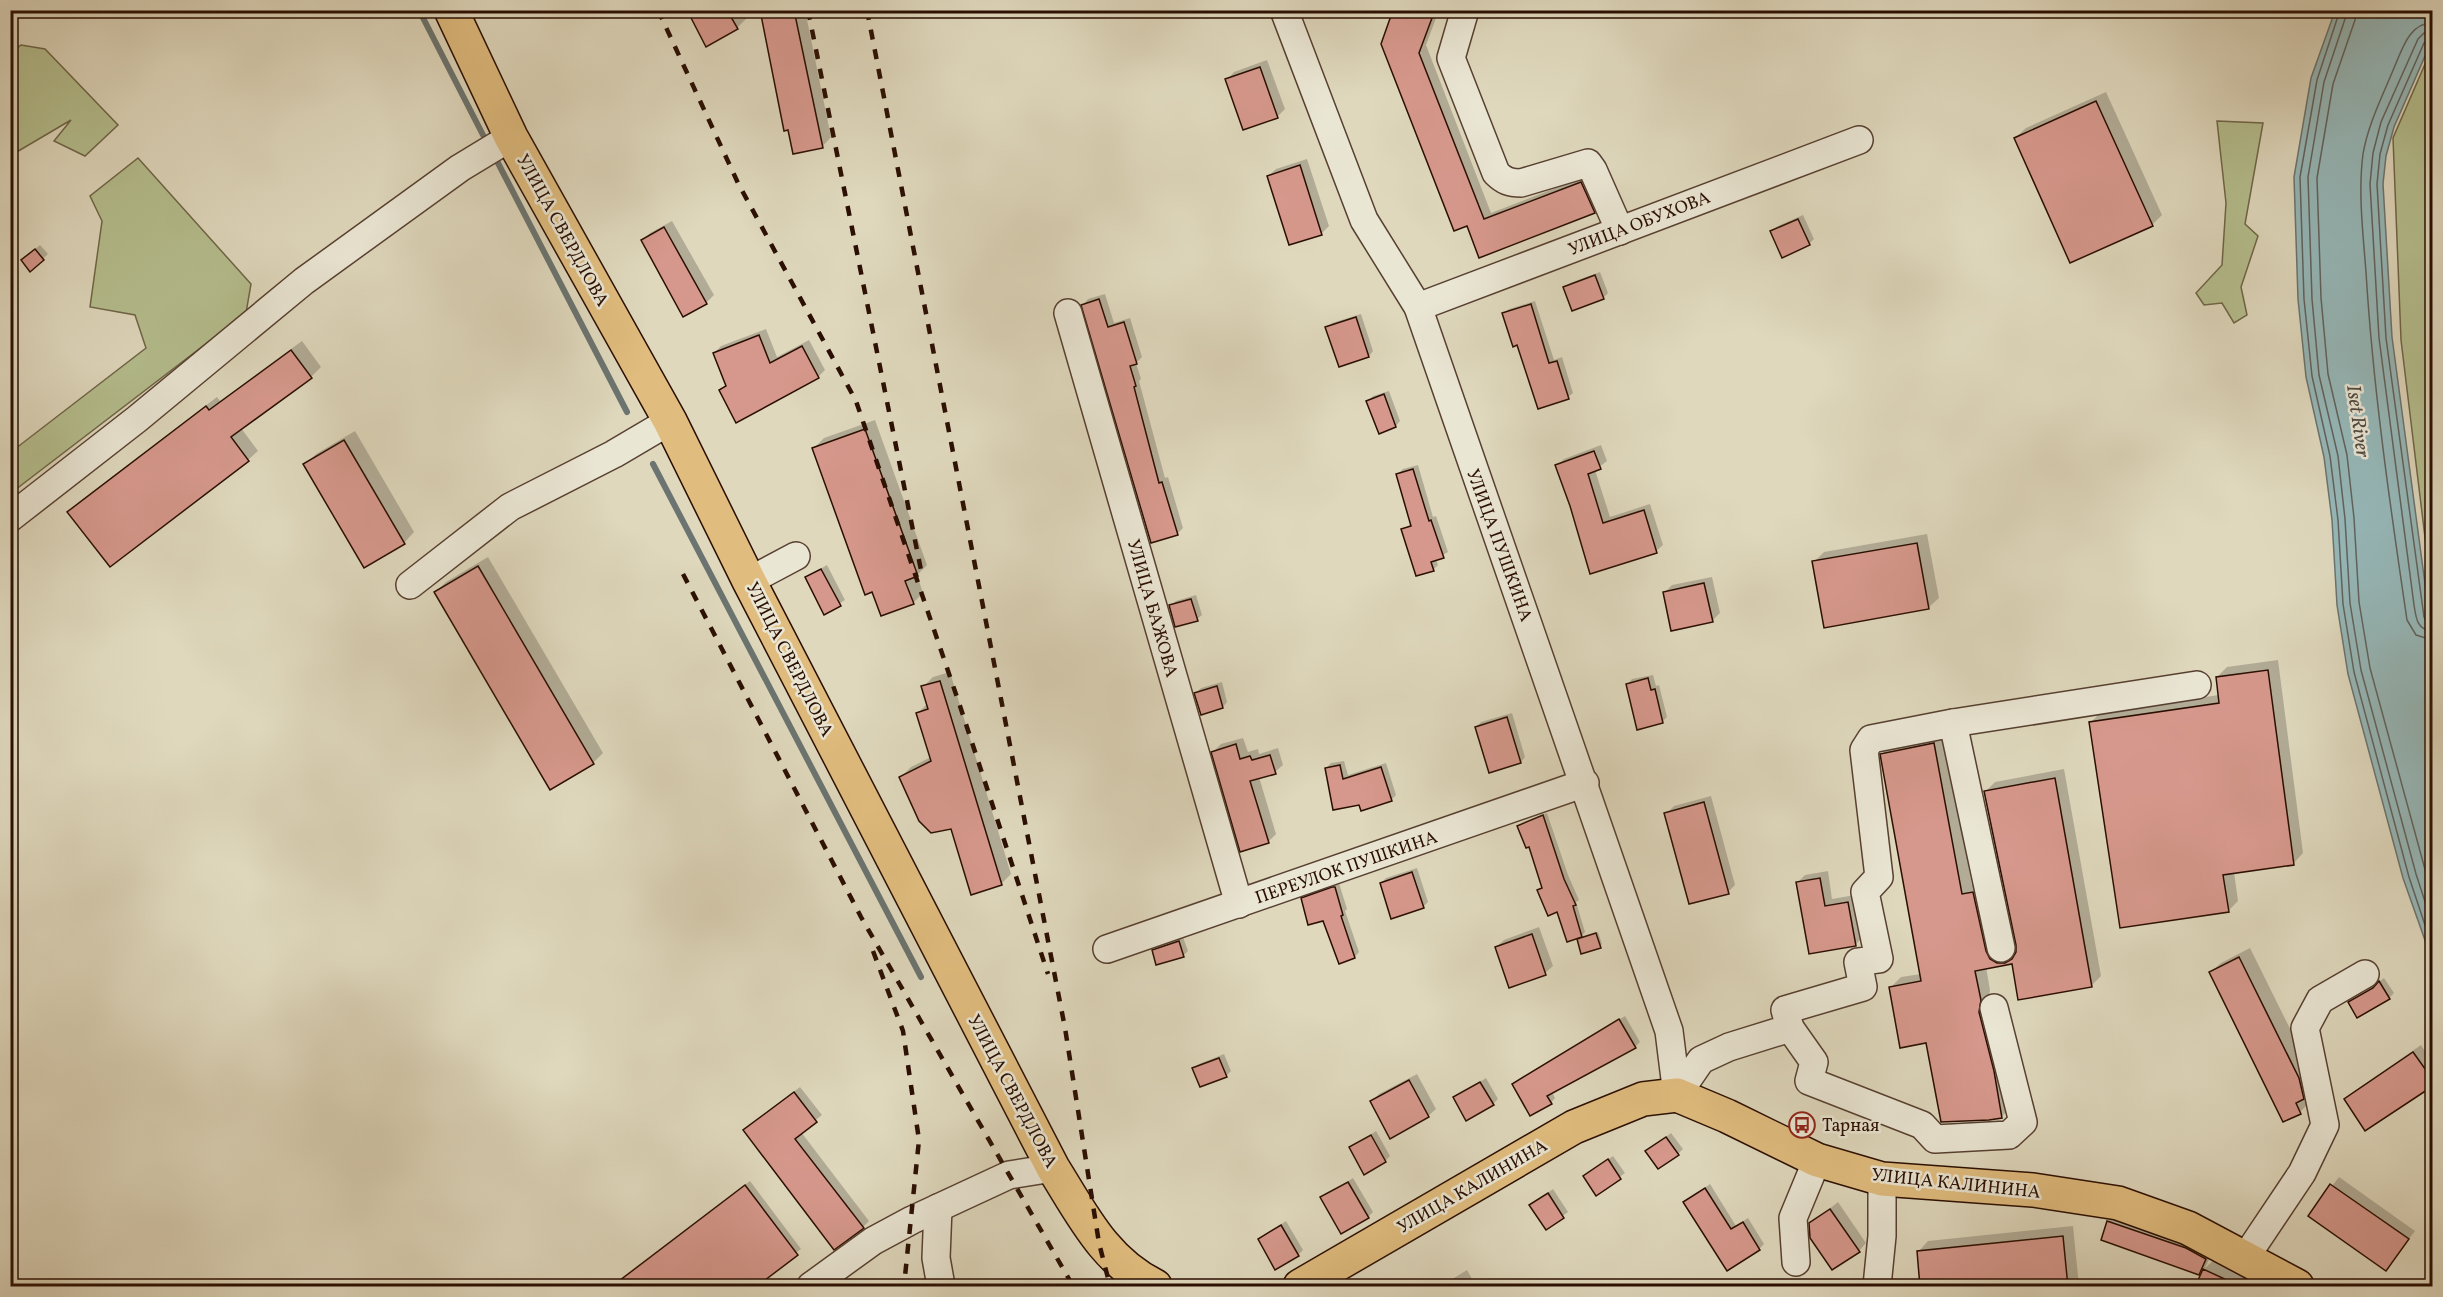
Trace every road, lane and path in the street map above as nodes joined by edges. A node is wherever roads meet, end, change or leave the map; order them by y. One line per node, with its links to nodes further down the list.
1 (451, 10): 4 (main road, УЛИЦА СВЕРДЛОВА)
2 (1284, 10): 7 (street, УЛИЦА ПУШКИНА)
3 (1465, 10): 6 (street)
4 (511, 137): 9 (main road, УЛИЦА СВЕРДЛОВА); 10 (street)
5 (1859, 140): 6 (street, УЛИЦА ОБУХОВА)
6 (1620, 231): 7 (street, УЛИЦА ОБУХОВА)
7 (1418, 308): 16 (street, УЛИЦА ПУШКИНА)
8 (1068, 313): 17 (street, УЛИЦА БАЖОВА)
9 (670, 421): 12 (main road, УЛИЦА СВЕРДЛОВА); 13 (street)
10 (10, 518)
11 (796, 556): 12 (street)
12 (749, 581): 25 (main road, УЛИЦА СВЕРДЛОВА)
13 (411, 585)
14 (2198, 685): 15 (street)
15 (1953, 723): 18 (street); 22 (street)
16 (1585, 783): 17 (street, ПЕРЕУЛОК ПУШКИНА); 23 (street, УЛИЦА ПУШКИНА)
17 (1239, 904): 19 (street, ПЕРЕУЛОК ПУШКИНА)
18 (2001, 948)
19 (1107, 949)
20 (2365, 975): 28 (street)
21 (1994, 1008): 22 (street)
22 (1790, 1028): 23 (street)
23 (1677, 1095): 24 (main road, УЛИЦА КАЛИНИНА); 33 (main road, УЛИЦА КАЛИНИНА)
24 (1817, 1160): 26 (main road, УЛИЦА КАЛИНИНА); 29 (street)
25 (1053, 1168): 27 (street); 32 (main road, УЛИЦА СВЕРДЛОВА)
26 (1882, 1179): 28 (main road, УЛИЦА КАЛИНИНА); 34 (street)
27 (938, 1208): 30 (street); 31 (street)
28 (2245, 1258): 35 (main road, УЛИЦА КАЛИНИНА)
29 (1796, 1262)
30 (811, 1287)
31 (941, 1287)
32 (1155, 1287)
33 (1300, 1287)
34 (1877, 1287)
35 (2297, 1287)

